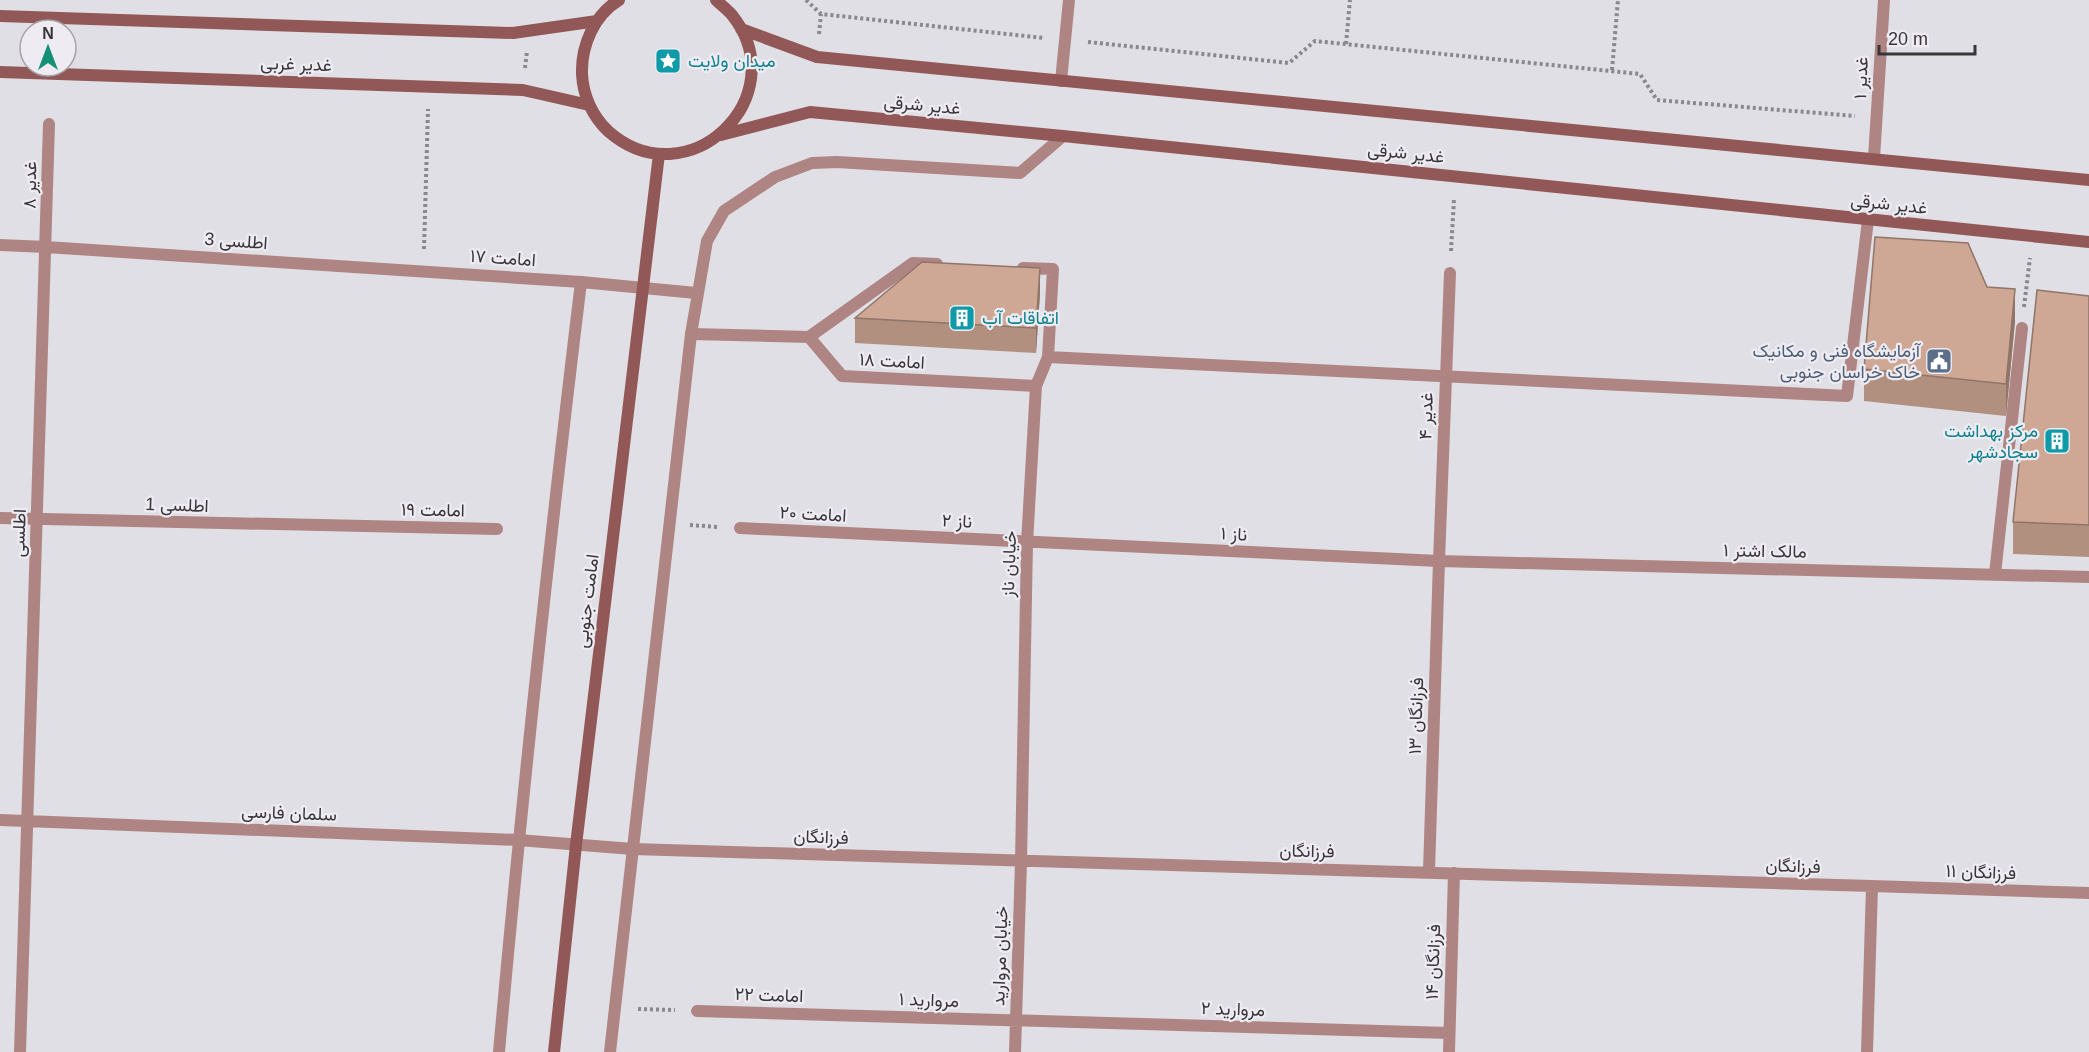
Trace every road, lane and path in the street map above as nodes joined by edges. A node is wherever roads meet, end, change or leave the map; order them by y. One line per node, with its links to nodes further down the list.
1 (619, 0): 9 (main road)
2 (716, 0): 10 (main road)
3 (806, 0): 11 (path)
4 (1069, 0): 11 (street)
5 (1350, 0): 12 (path)
6 (1618, 0): 13 (path)
7 (1884, 0): 18 (street, غدیر ۱)
8 (0, 16): 9 (main road)
9 (597, 21): 17 (main road)
10 (741, 29): 15 (main road, غدیر شرقی); 20 (main road)
11 (1065, 40): 12 (path); 15 (street)
12 (1346, 44): 13 (path)
13 (1612, 70): 18 (path)
14 (0, 72): 16 (main road, غدیر غربی)
15 (1061, 81): 23 (main road, غدیر شرقی)
16 (428, 86): 17 (main road, غدیر غربی); 33 (path)
17 (589, 105): 22 (main road)
18 (1877, 118): 23 (street, غدیر ۱)
19 (49, 124): 30 (street, غدیر ۸)
20 (721, 135): 21 (main road, غدیر شرقی); 22 (main road)
21 (1063, 136): 24 (main road, غدیر شرقی); 37 (street)
22 (659, 154): 36 (main road, امامت جنوبی)
23 (1874, 158): 25 (main road, غدیر شرقی)
24 (1455, 176): 26 (main road, غدیر شرقی); 34 (path)
25 (2089, 180)
26 (1868, 220): 27 (main road, غدیر شرقی); 42 (street)
27 (2033, 236): 28 (main road, غدیر شرقی); 38 (path)
28 (2089, 242)
29 (0, 246): 30 (street, اطلسی 3)
30 (46, 247): 33 (street, اطلسی 3); 45 (street, اطلسی)
31 (948, 264): 40 (street)
32 (1006, 267): 41 (street, خیابان ناز)
33 (423, 271): 35 (street, امامت ۱۷)
34 (1450, 273): 42 (street, غدیر ۴)
35 (581, 282): 36 (street, امامت ۱۷); 57 (street)
36 (643, 288): 37 (street, امامت ۱۷); 58 (main road, امامت جنوبی)
37 (696, 293): 39 (street)
38 (2022, 328): 53 (street)
39 (691, 334): 40 (street); 46 (street)
40 (809, 337): 43 (street, امامت ۱۸)
41 (1048, 357): 42 (street); 43 (street, خیابان ناز)
42 (1446, 377): 52 (street, غدیر ۴)
43 (1036, 387): 51 (street, خیابان ناز)
44 (0, 518): 45 (street, اطلسی 1)
45 (37, 519): 47 (street, اطلسی 1); 56 (street, اطلسی)
46 (670, 524): 48 (path); 59 (street)
47 (315, 526): 49 (street, امامت ۱۹)
48 (740, 528): 50 (street, امامت ۲۰)
49 (497, 529)
50 (884, 535): 51 (street, ناز ۲)
51 (1027, 543): 52 (street, ناز ۱); 60 (street, خیابان ناز)
52 (1440, 561): 53 (street, مالک اشتر ۱); 61 (street, فرزانگان ۱۳)
53 (1995, 574): 54 (street, مالک اشتر ۱)
54 (2089, 577)
55 (0, 820): 56 (street, سلمان فارسی)
56 (28, 821): 57 (street, سلمان فارسی); 70 (street, اطلسی)
57 (518, 840): 58 (street, سلمان فارسی); 71 (street)
58 (576, 845): 59 (street, فرزانگان); 72 (main road, امامت جنوبی)
59 (633, 849): 60 (street, فرزانگان); 65 (street)
60 (1021, 862): 61 (street, فرزانگان); 68 (street, خیابان مروارید)
61 (1429, 871): 62 (street, فرزانگان)
62 (1454, 873): 63 (street, فرزانگان); 69 (street, فرزانگان ۱۴)
63 (1872, 886): 64 (street, فرزانگان ۱۱); 76 (street)
64 (2089, 893)
65 (615, 1008): 66 (path); 73 (street)
66 (697, 1011): 67 (street, امامت ۲۲)
67 (841, 1015): 68 (street, مروارید ۱)
68 (1016, 1020): 69 (street, مروارید ۲); 74 (street, خیابان مروارید)
69 (1449, 1033): 75 (street, فرزانگان ۱۴)
70 (20, 1052)
71 (499, 1052)
72 (554, 1052)
73 (610, 1052)
74 (1015, 1052)
75 (1449, 1052)
76 (1867, 1052)

